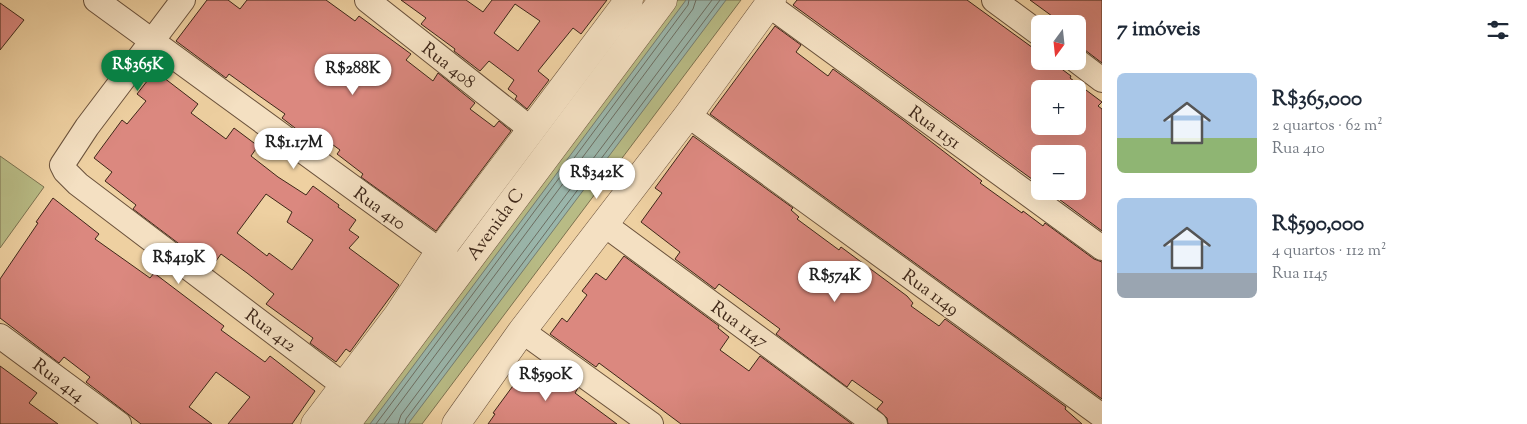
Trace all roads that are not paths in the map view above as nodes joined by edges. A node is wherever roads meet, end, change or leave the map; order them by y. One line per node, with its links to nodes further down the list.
1 (96, 0): 9 (street, Rua 410)
2 (183, 0): 9 (street)
3 (367, 0): 13 (street, Rua 408)
4 (629, 0): 13 (street, Avenida C)
5 (994, 0): 8 (street)
6 (771, 2): 12 (street); 15 (street, Rua 1151)
7 (651, 4): 17 (street, Avenida C)
8 (1031, 27)
9 (151, 42): 16 (street, Rua 410); 20 (street, Rua 412)
10 (1086, 68): 11 (street)
11 (1102, 80)
12 (688, 115): 14 (street); 21 (street, Rua 1149)
13 (532, 130): 16 (street, Avenida C)
14 (605, 225): 18 (street); 27 (street, Rua 1147)
15 (1102, 248)
16 (440, 251): 17 (street, Rua 410); 20 (street, Avenida C)
17 (460, 271): 24 (street, Avenida C)
18 (522, 331): 25 (street); 26 (street)
19 (0, 336): 22 (street, Rua 414)
20 (343, 384): 23 (street, Avenida C)
21 (1102, 416)
22 (119, 424)
23 (315, 424)
24 (346, 424)
25 (456, 424)
26 (651, 424)
27 (876, 424)

